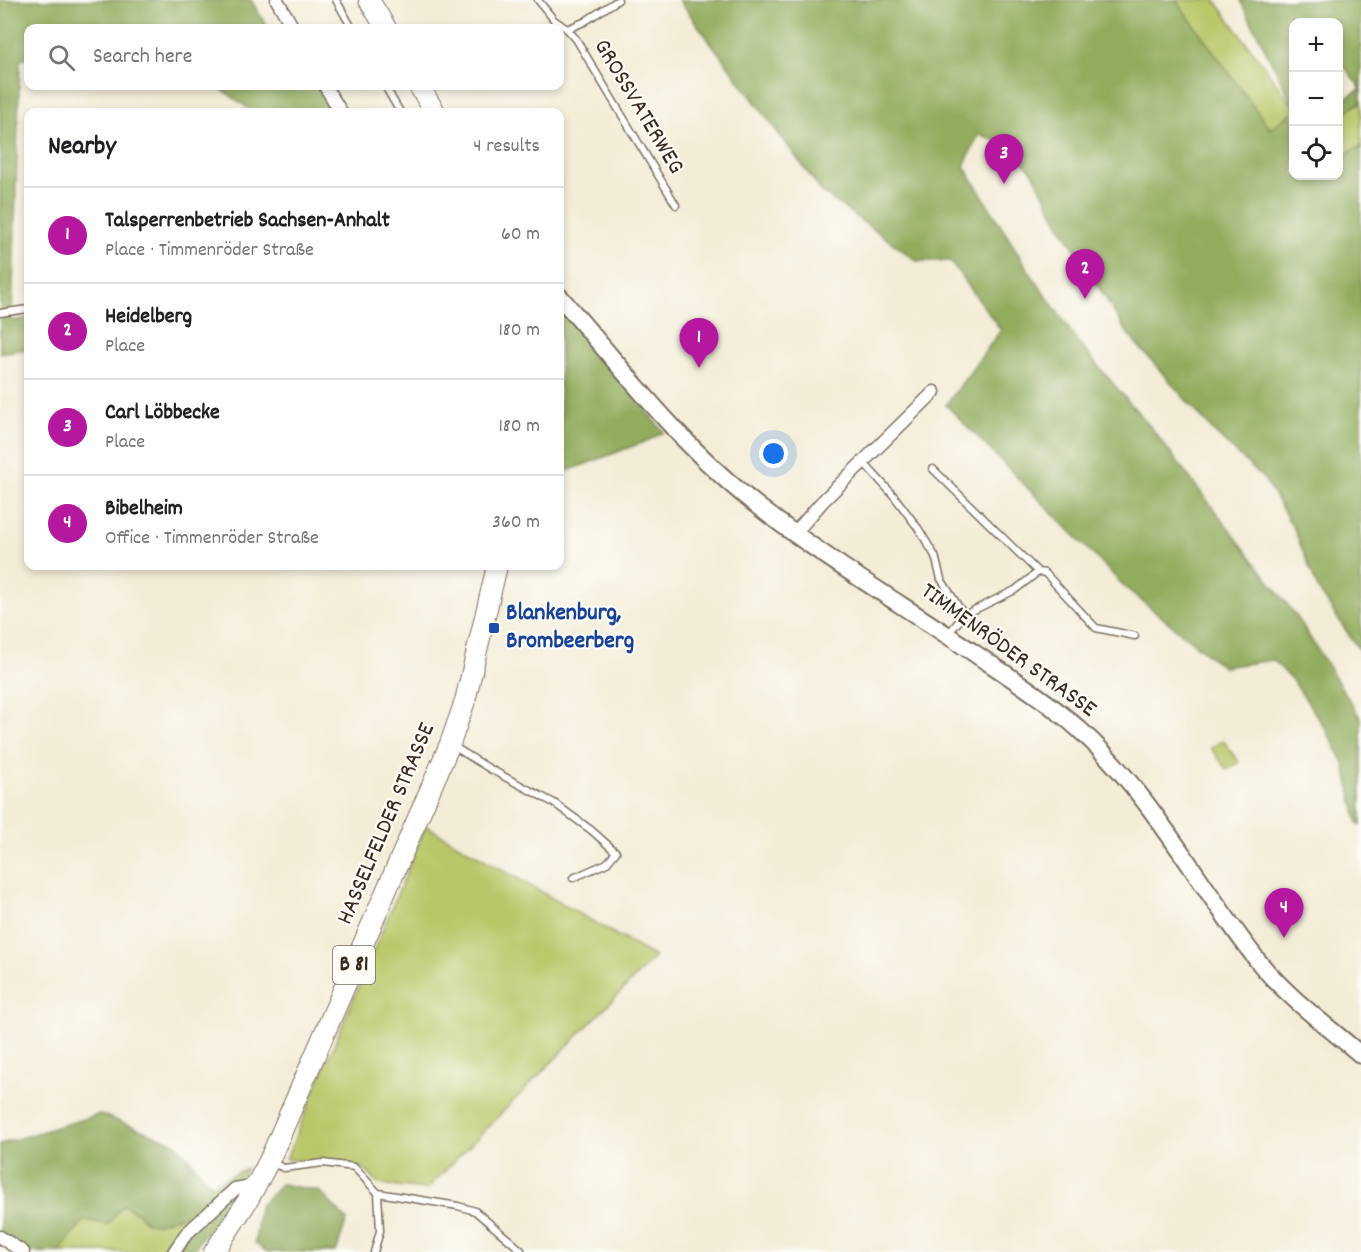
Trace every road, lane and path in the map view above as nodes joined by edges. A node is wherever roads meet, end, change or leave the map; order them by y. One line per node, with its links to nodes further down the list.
1 (277, 0): 6 (street)
2 (336, 0): 7 (lane)
3 (369, 0): 8 (main road)
4 (538, 0): 9 (lane, GROSSVATERWEG)
5 (618, 0): 11 (lane, GROSSVATERWEG)
6 (291, 24)
7 (350, 24)
8 (384, 24)
9 (560, 24)
10 (564, 27): 11 (lane, GROSSVATERWEG)
11 (567, 29): 18 (lane, GROSSVATERWEG)
12 (327, 90): 15 (street)
13 (387, 90): 16 (lane)
14 (421, 90): 17 (main road)
15 (339, 108)
16 (398, 108)
17 (433, 108)
18 (676, 205)
19 (564, 302): 25 (main road, TIMMENRÖDER STRASSE)
20 (24, 310): 21 (lane)
21 (0, 313)
22 (934, 392): 23 (street)
23 (864, 463): 25 (street); 28 (lane)
24 (933, 469): 27 (lane)
25 (795, 534): 29 (main road, TIMMENRÖDER STRASSE)
26 (496, 570): 31 (main road, HASSELFELDER STRASSE / B 81)
27 (1038, 572): 28 (lane); 30 (lane)
28 (964, 615): 29 (lane)
29 (948, 635): 33 (main road, TIMMENRÖDER STRASSE)
30 (1135, 636)
31 (450, 744): 32 (lane); 34 (main road, HASSELFELDER STRASSE / B 81)
32 (573, 878)
33 (1361, 1055)
34 (269, 1161): 35 (main road, HASSELFELDER STRASSE / B 81); 36 (lane)
35 (257, 1185): 39 (street); 40 (main road, HASSELFELDER STRASSE / B 81)
36 (378, 1193): 41 (lane); 42 (lane)
37 (0, 1238): 38 (street)
38 (23, 1252)
39 (174, 1252)
40 (214, 1252)
41 (374, 1252)
42 (520, 1252)

